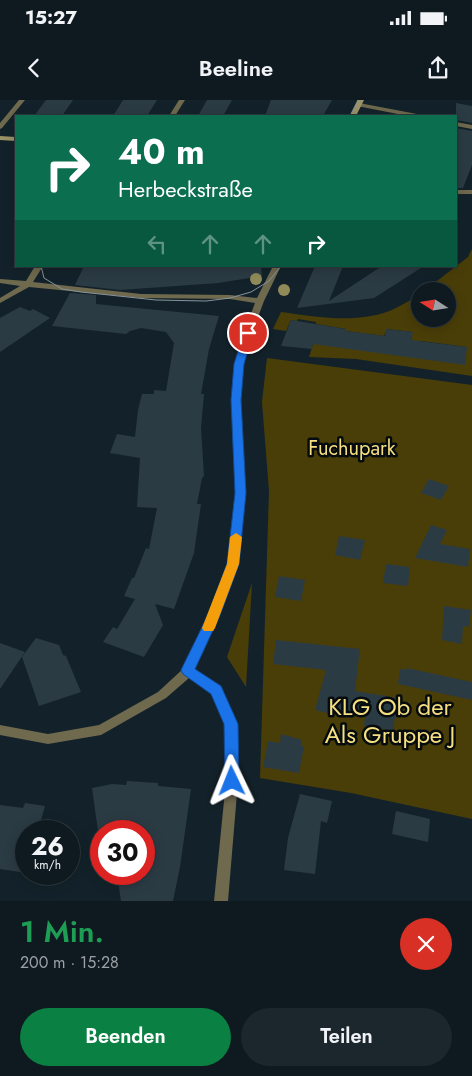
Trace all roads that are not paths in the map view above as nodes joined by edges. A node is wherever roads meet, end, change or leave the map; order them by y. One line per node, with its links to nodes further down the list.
1 (22, 100): 8 (street)
2 (182, 100): 4 (street)
3 (360, 103): 5 (street); 6 (street)
4 (173, 115)
5 (354, 115)
6 (413, 115)
7 (457, 124): 9 (street)
8 (0, 127)
9 (472, 127)
10 (0, 138): 11 (street)
11 (15, 139)
12 (457, 192): 13 (street)
13 (472, 192)
14 (38, 267): 17 (street)
15 (277, 267): 19 (street)
16 (0, 280): 17 (street)
17 (28, 284): 18 (street); 19 (street)
18 (0, 301)
19 (260, 301): 20 (street)
20 (188, 670): 21 (street); 22 (street)
21 (0, 730)
22 (221, 901)

